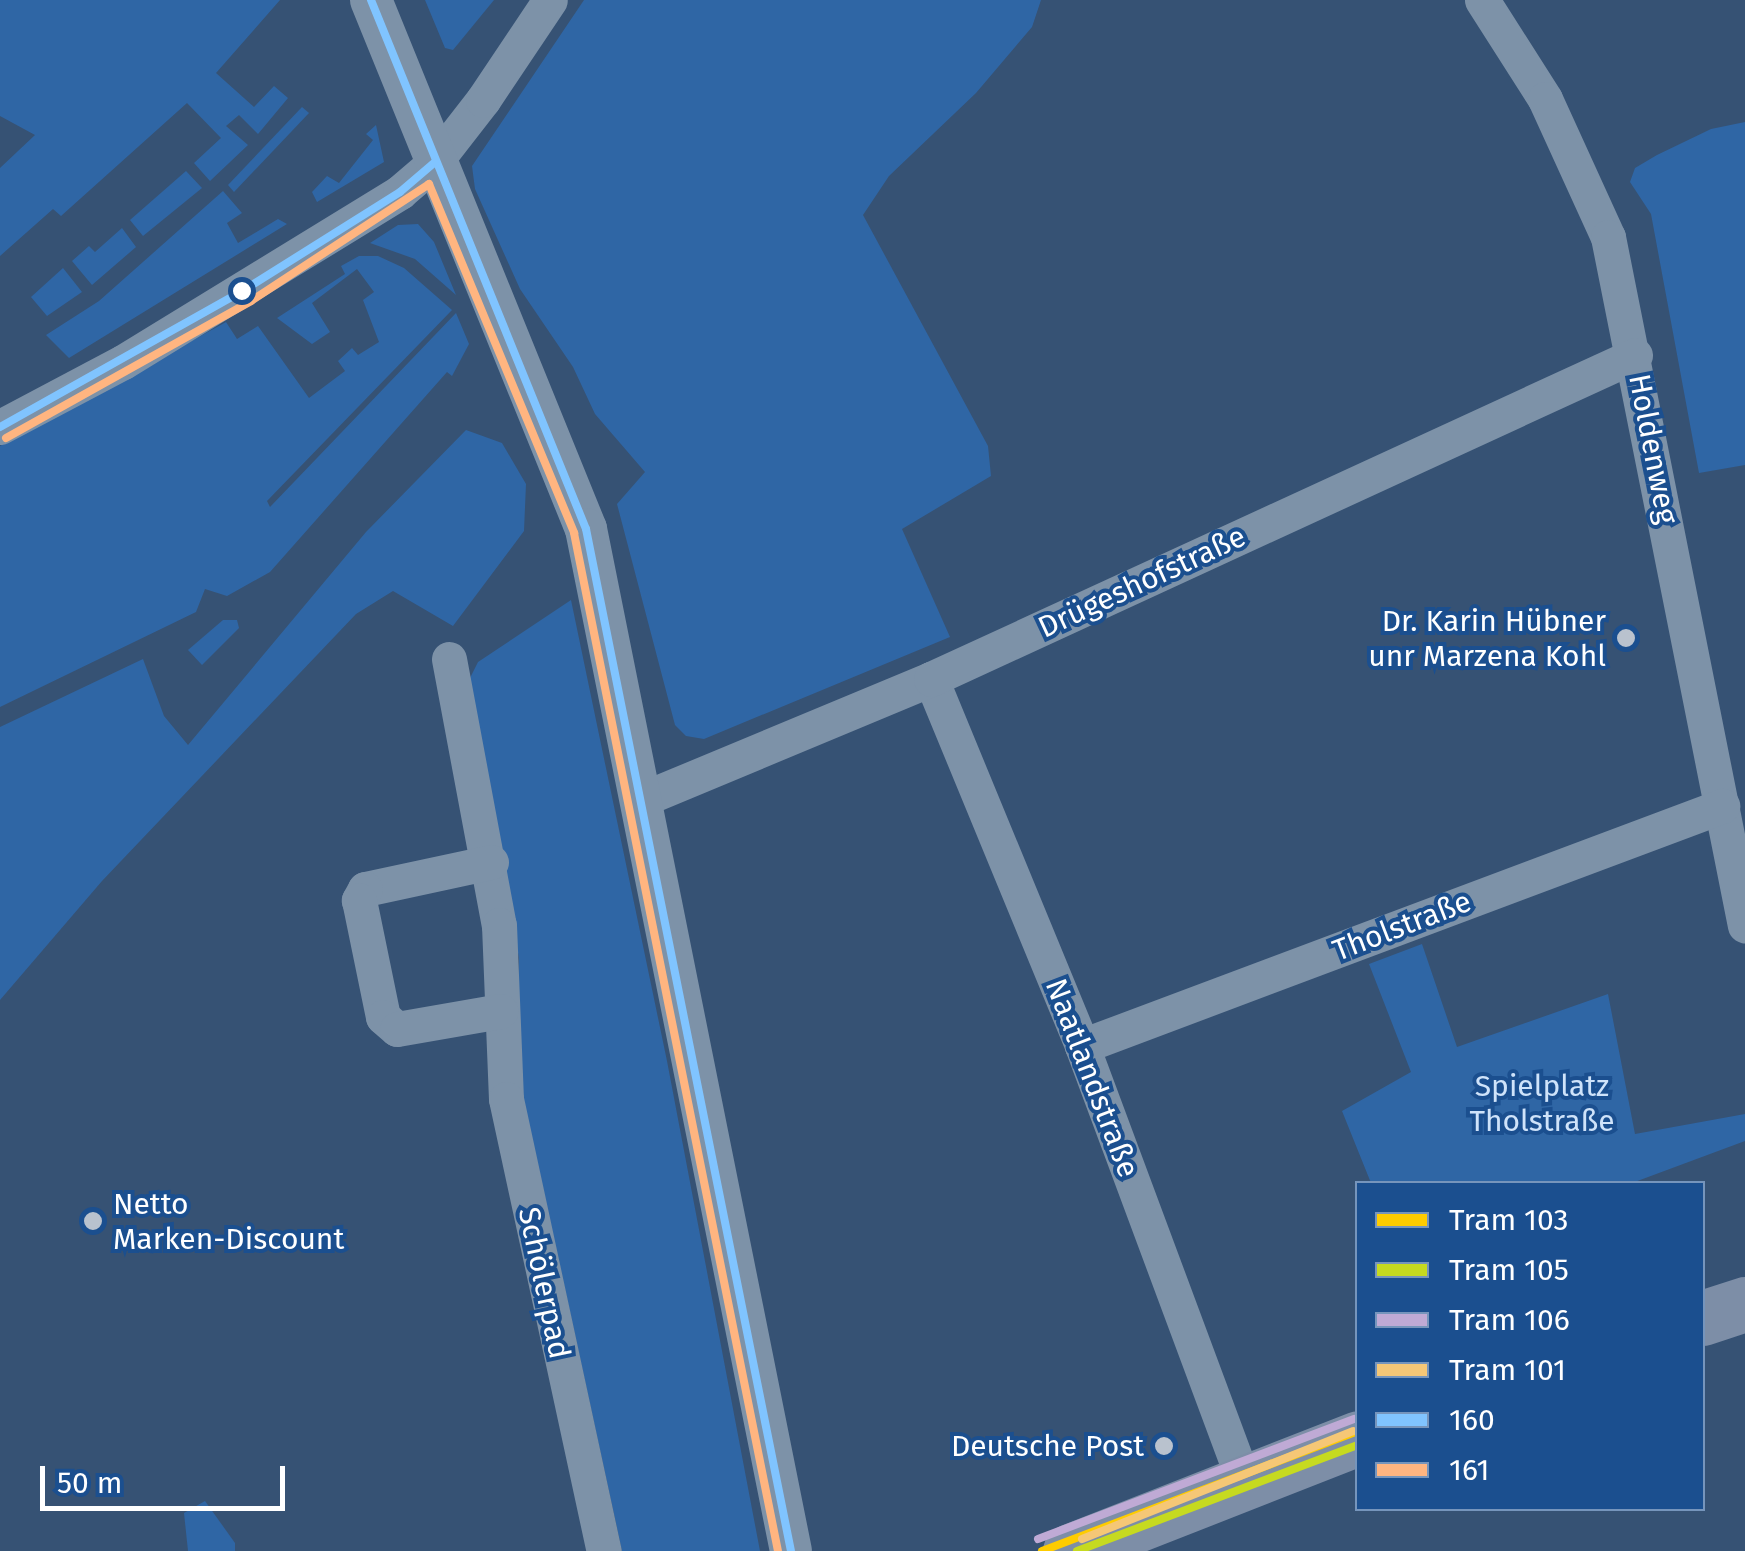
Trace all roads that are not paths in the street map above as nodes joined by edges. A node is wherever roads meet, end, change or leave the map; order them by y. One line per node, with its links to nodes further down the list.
1 (371, 0): 4 (street)
2 (550, 0): 4 (street)
3 (1482, 0): 5 (street, Holdenweg)
4 (434, 162): 6 (street); 9 (street)
5 (1635, 355): 8 (street, Drügeshofstraße); 10 (street, Holdenweg)
6 (0, 427)
7 (449, 659): 11 (street, Schölerpad)
8 (931, 679): 9 (street, Drügeshofstraße); 14 (street, Naatlandstraße)
9 (645, 798): 20 (street)
10 (1722, 806): 12 (street, Holdenweg); 14 (street, Tholstraße)
11 (491, 862): 13 (street, Schölerpad); 13 (street)
12 (1745, 926)
13 (500, 1011): 19 (street, Schölerpad)
14 (1082, 1046): 18 (street, Naatlandstraße)
15 (1745, 1304): 16 (main road)
16 (1705, 1317)
17 (1355, 1439): 18 (main road)
18 (1244, 1481): 21 (main road)
19 (604, 1551)
20 (791, 1551)
21 (1070, 1551)

